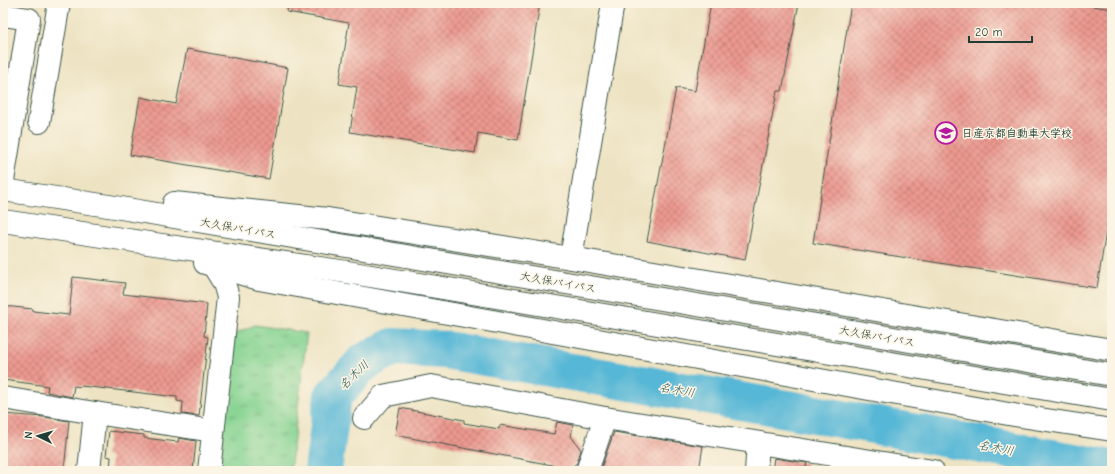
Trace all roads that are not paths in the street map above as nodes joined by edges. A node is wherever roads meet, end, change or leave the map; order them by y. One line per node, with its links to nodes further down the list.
1 (60, 3): 4 (main road)
2 (614, 3): 10 (main road)
3 (3, 15): 5 (main road)
4 (39, 122)
5 (3, 181)
6 (3, 190): 7 (main road, 大久保バイパス)
7 (115, 207): 10 (main road); 13 (main road, 大久保バイパス)
8 (3, 221): 9 (main road)
9 (148, 243): 11 (main road); 15 (main road)
10 (571, 258): 12 (main road)
11 (213, 265): 19 (main road); 20 (main road)
12 (1112, 350)
13 (1112, 375)
14 (3, 398): 16 (main road)
15 (1112, 400)
16 (95, 413): 20 (main road); 22 (main road)
17 (364, 418): 18 (main road)
18 (605, 418): 21 (main road); 24 (main road)
19 (1112, 430)
20 (214, 431): 23 (main road)
21 (758, 444): 25 (main road); 26 (main road)
22 (89, 471)
23 (209, 471)
24 (587, 471)
25 (756, 471)
26 (933, 471)

